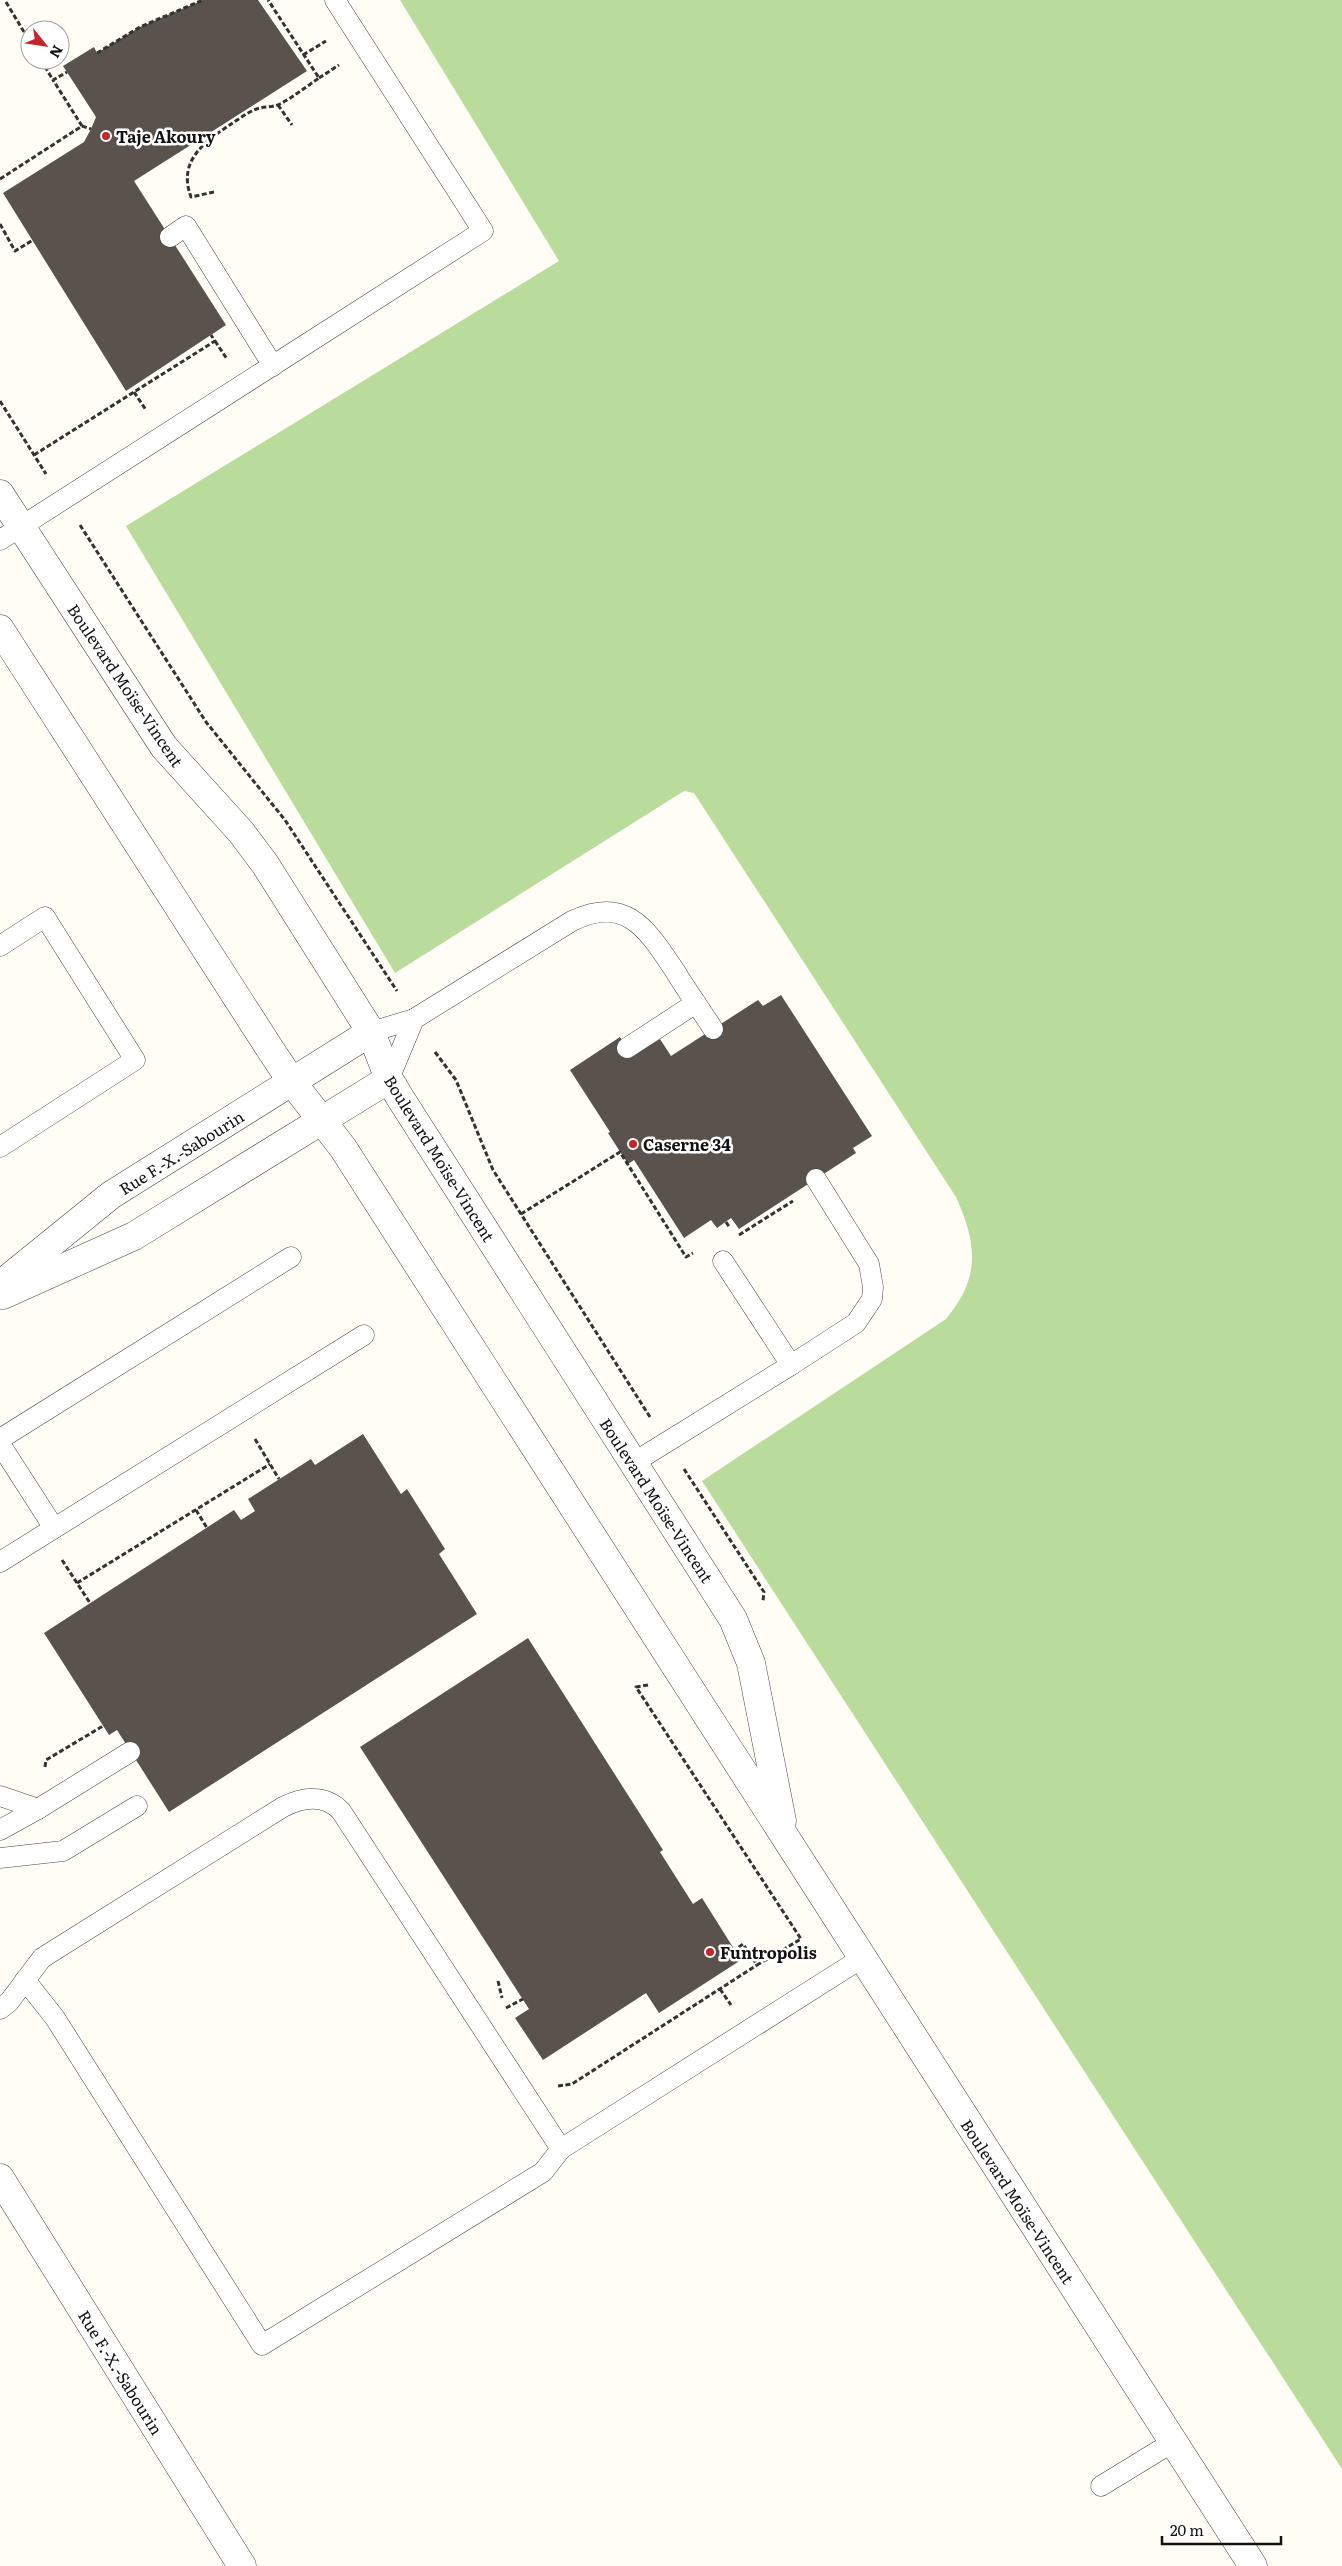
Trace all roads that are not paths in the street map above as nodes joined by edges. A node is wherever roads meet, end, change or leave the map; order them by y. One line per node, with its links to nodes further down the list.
1 (335, 0): 3 (lane)
2 (170, 237): 3 (lane)
3 (273, 366): 5 (lane)
4 (0, 494): 5 (street, Boulevard Moïse-Vincent)
5 (11, 534): 11 (street, Boulevard Moïse-Vincent)
6 (0, 629): 14 (street, Boulevard Moïse-Vincent)
7 (0, 946): 16 (lane)
8 (696, 1003): 9 (lane); 10 (lane); 12 (lane)
9 (414, 1019): 11 (lane); 13 (lane)
10 (713, 1029)
11 (371, 1032): 13 (street, Boulevard Moïse-Vincent); 14 (street, Rue F.-X.-Sabourin)
12 (627, 1048)
13 (389, 1079): 15 (street); 26 (street, Boulevard Moïse-Vincent)
14 (292, 1082): 15 (street, Boulevard Moïse-Vincent); 20 (street, Rue F.-X.-Sabourin)
15 (322, 1121): 21 (street); 34 (street, Boulevard Moïse-Vincent)
16 (0, 1146)
17 (816, 1179): 23 (lane)
18 (291, 1257): 24 (lane)
19 (723, 1261): 23 (lane)
20 (0, 1285)
21 (0, 1297)
22 (364, 1335): 27 (lane)
23 (791, 1365): 26 (lane)
24 (0, 1439)
25 (0, 1444): 27 (lane)
26 (633, 1463): 34 (street, Boulevard Moïse-Vincent)
27 (54, 1528): 28 (lane)
28 (0, 1562)
29 (130, 1752): 32 (lane)
30 (0, 1796): 32 (lane)
31 (137, 1806): 35 (lane)
32 (38, 1809): 33 (lane)
33 (0, 1830)
34 (785, 1835): 36 (street, Boulevard Moïse-Vincent)
35 (0, 1858)
36 (862, 1958): 39 (lane); 41 (street, Boulevard Moïse-Vincent)
37 (25, 1980): 38 (lane); 39 (lane); 39 (lane)
38 (0, 2010)
39 (561, 2149)
40 (0, 2178): 43 (street, Rue F.-X.-Sabourin)
41 (1173, 2442): 42 (lane); 44 (street, Boulevard Moïse-Vincent)
42 (1102, 2486)
43 (242, 2566)
44 (1253, 2566)

